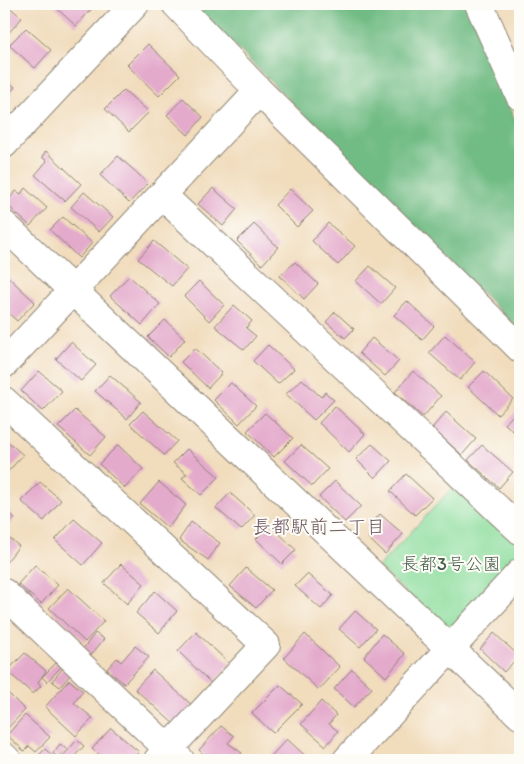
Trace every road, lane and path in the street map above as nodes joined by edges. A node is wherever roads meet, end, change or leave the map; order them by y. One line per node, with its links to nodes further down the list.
1 (135, 4): 6 (street)
2 (176, 4): 4 (street)
3 (479, 4): 5 (street)
4 (259, 91): 7 (street); 10 (street)
5 (520, 96)
6 (4, 144)
7 (162, 195): 9 (street); 13 (street)
8 (4, 225): 9 (street)
9 (72, 290): 11 (street); 16 (street)
10 (520, 348)
11 (4, 364)
12 (4, 401): 18 (street)
13 (520, 530)
14 (520, 573): 16 (street)
15 (4, 592): 18 (street)
16 (451, 649): 17 (street); 21 (street)
17 (520, 715)
18 (169, 757)
19 (4, 758): 20 (street)
20 (7, 760)
21 (347, 760)

